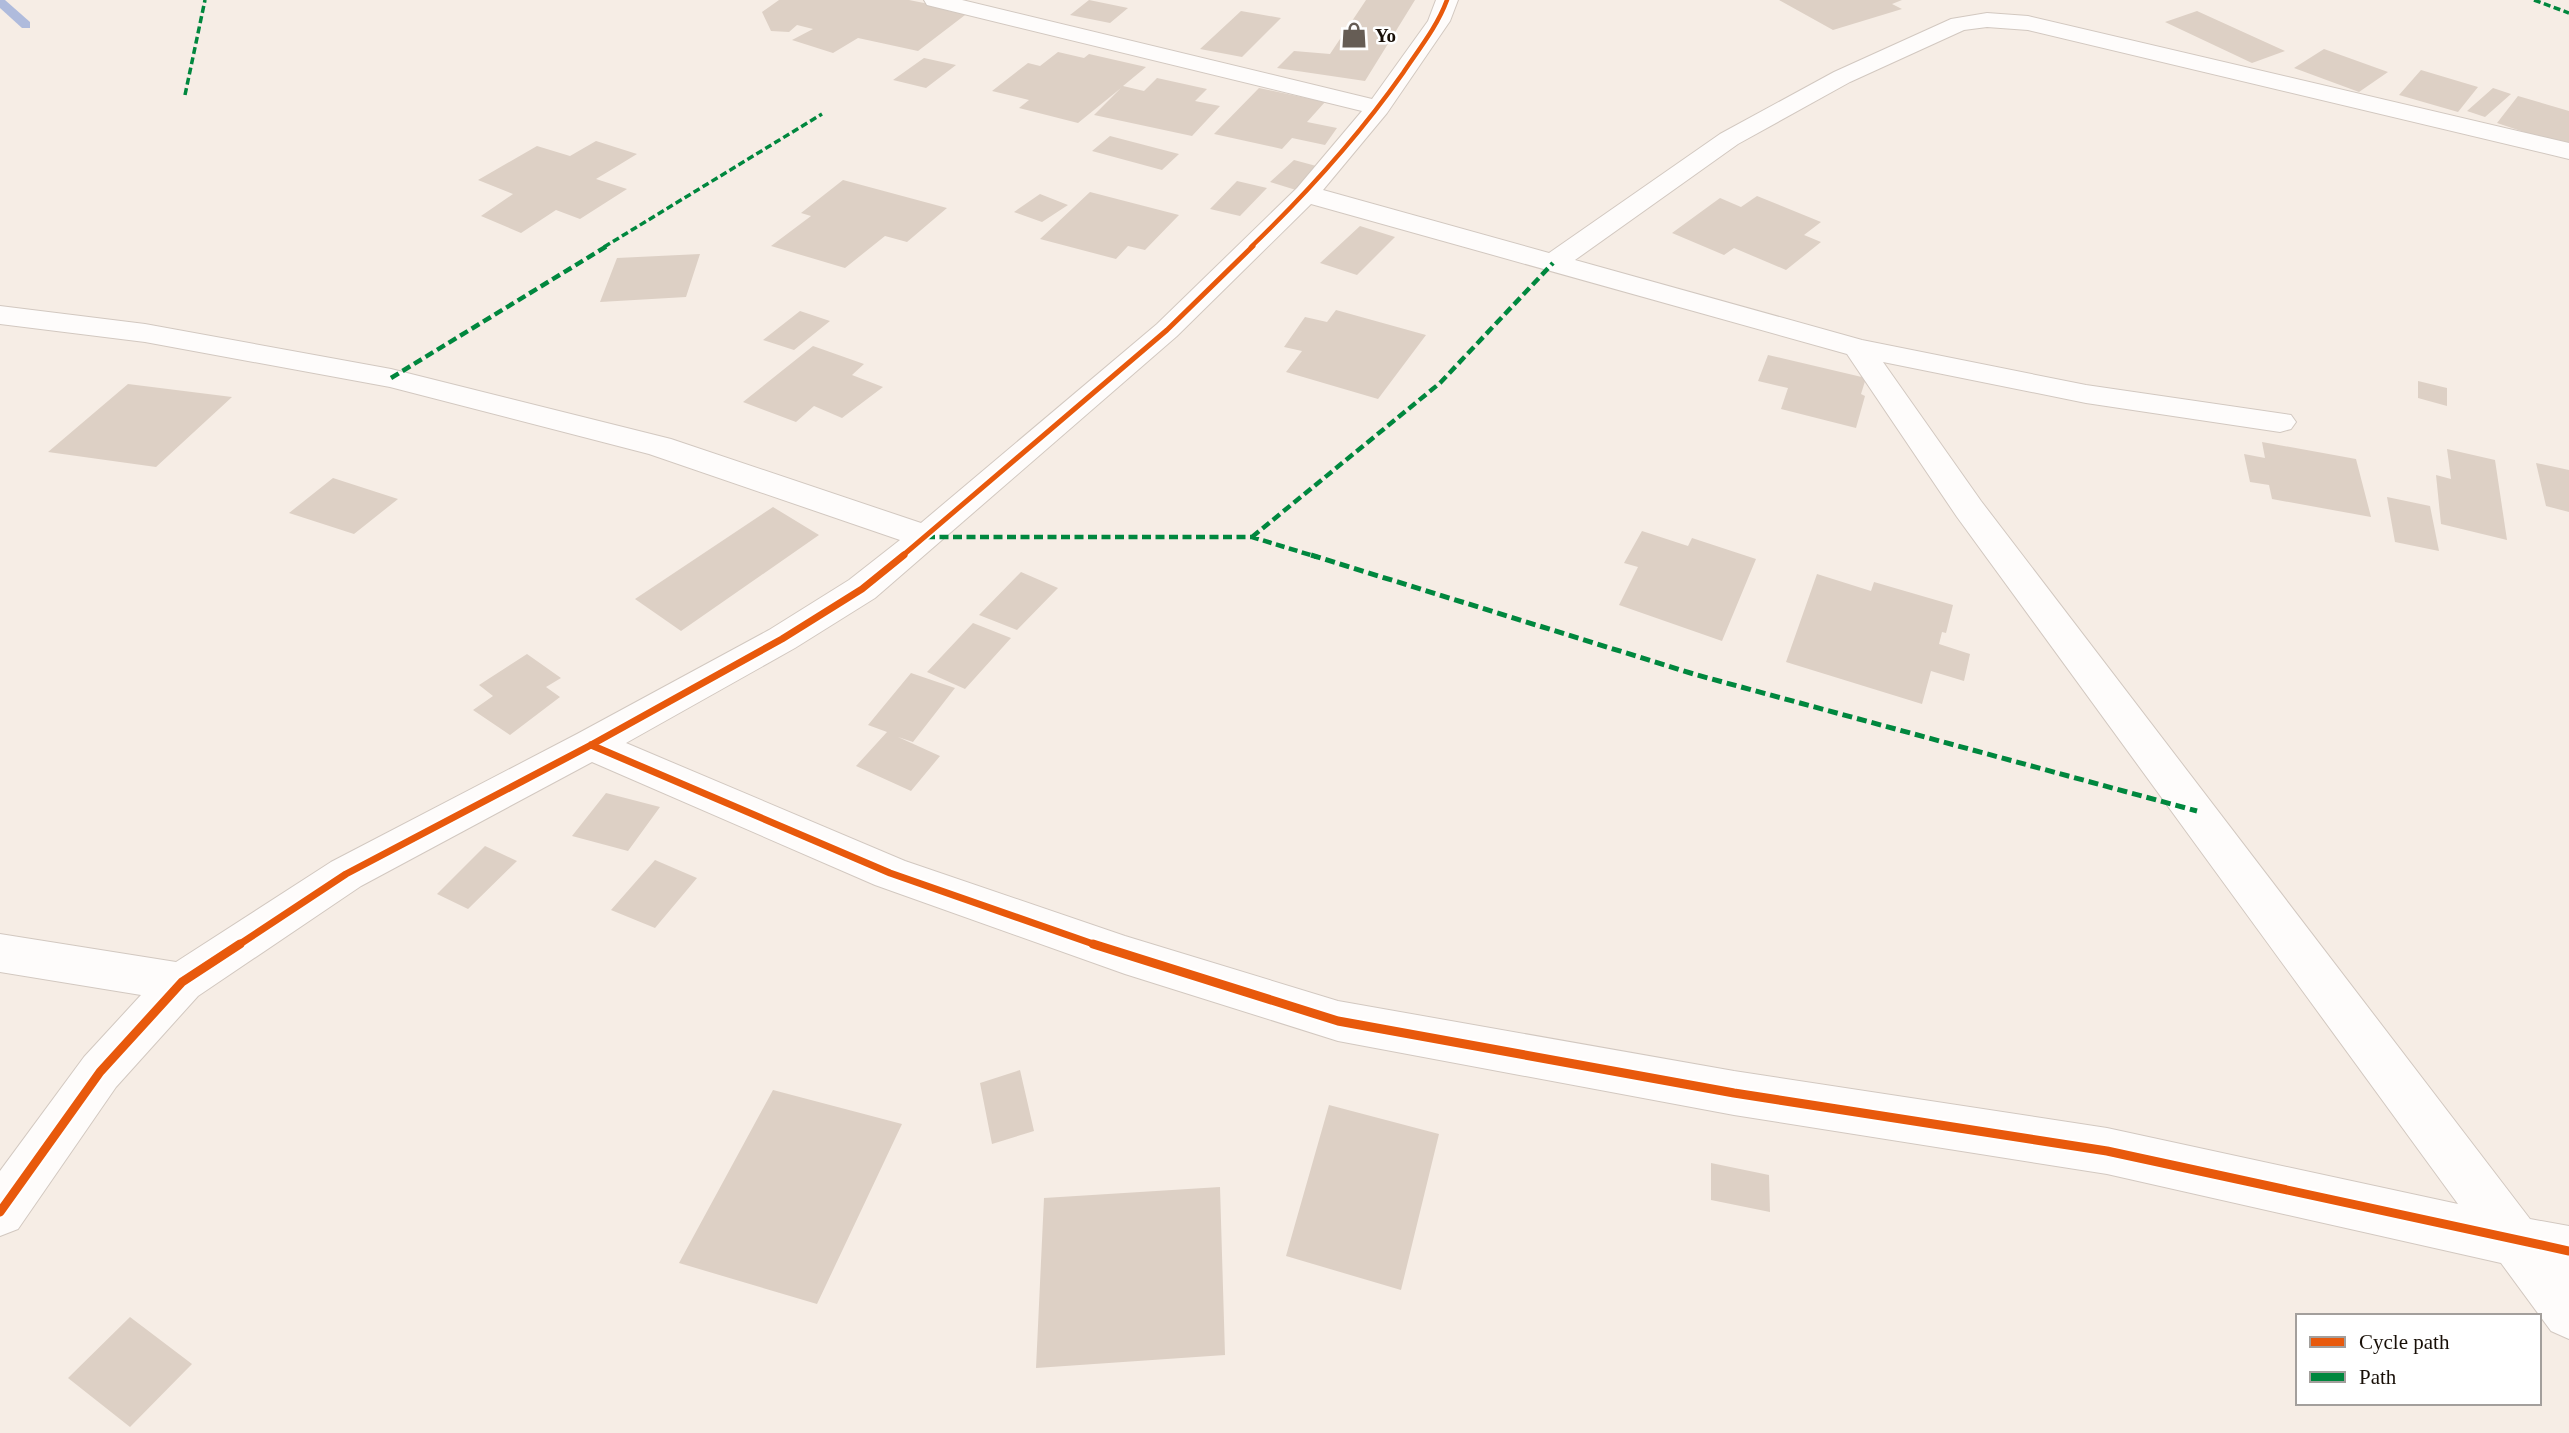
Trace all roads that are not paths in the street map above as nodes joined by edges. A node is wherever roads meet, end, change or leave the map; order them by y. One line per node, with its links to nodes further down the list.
1 (935, 0): 3 (street)
2 (1447, 0): 3 (street)
3 (1378, 108): 5 (street)
4 (2569, 151): 6 (street)
5 (1306, 194): 6 (street); 10 (street)
6 (1553, 263): 8 (street)
7 (0, 315): 10 (street)
8 (1858, 348): 9 (street); 15 (street)
9 (2280, 422)
10 (926, 537): 11 (street)
11 (591, 745): 13 (street); 15 (street)
12 (0, 954): 13 (street)
13 (182, 982): 14 (street)
14 (0, 1212)
15 (2516, 1241): 16 (street); 17 (street)
16 (2569, 1251)
17 (2569, 1313)

